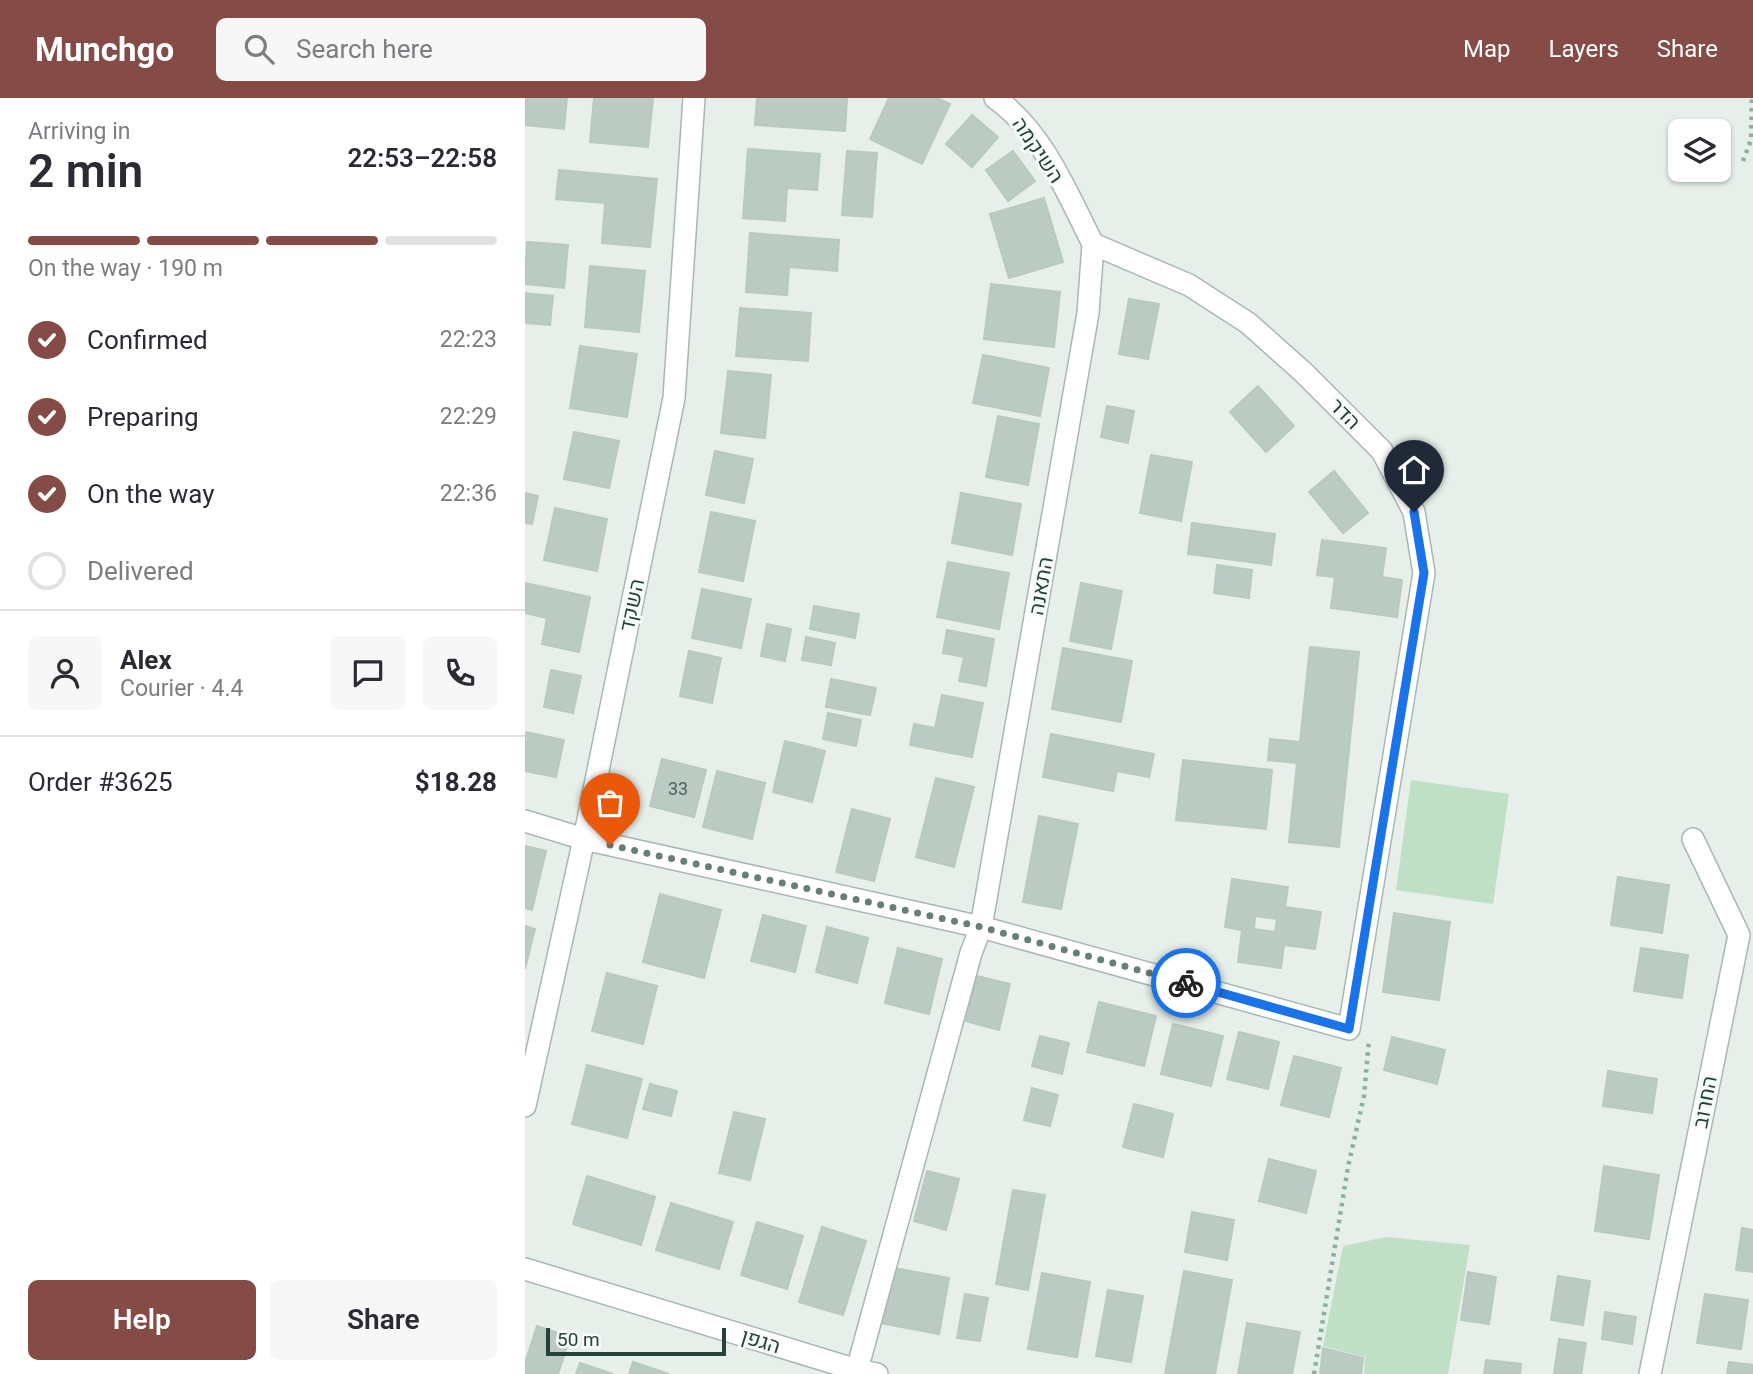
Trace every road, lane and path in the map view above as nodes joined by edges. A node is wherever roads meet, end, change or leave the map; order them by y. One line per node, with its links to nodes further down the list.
1 (694, 98): 7 (street, השקד)
2 (995, 98): 5 (street, השיקמה)
3 (1752, 98): 4 (path)
4 (1743, 161)
5 (1093, 244): 9 (street, התאנה); 10 (street, הדר)
6 (525, 821): 7 (street)
7 (584, 839): 9 (street); 11 (street, השקד)
8 (1693, 839): 15 (street, החרוב)
9 (981, 927): 10 (street); 13 (street, התאנה)
10 (1349, 1029): 14 (path)
11 (525, 1107)
12 (525, 1269): 13 (street, הגפן)
13 (867, 1372)
14 (1314, 1374)
15 (1650, 1374)

